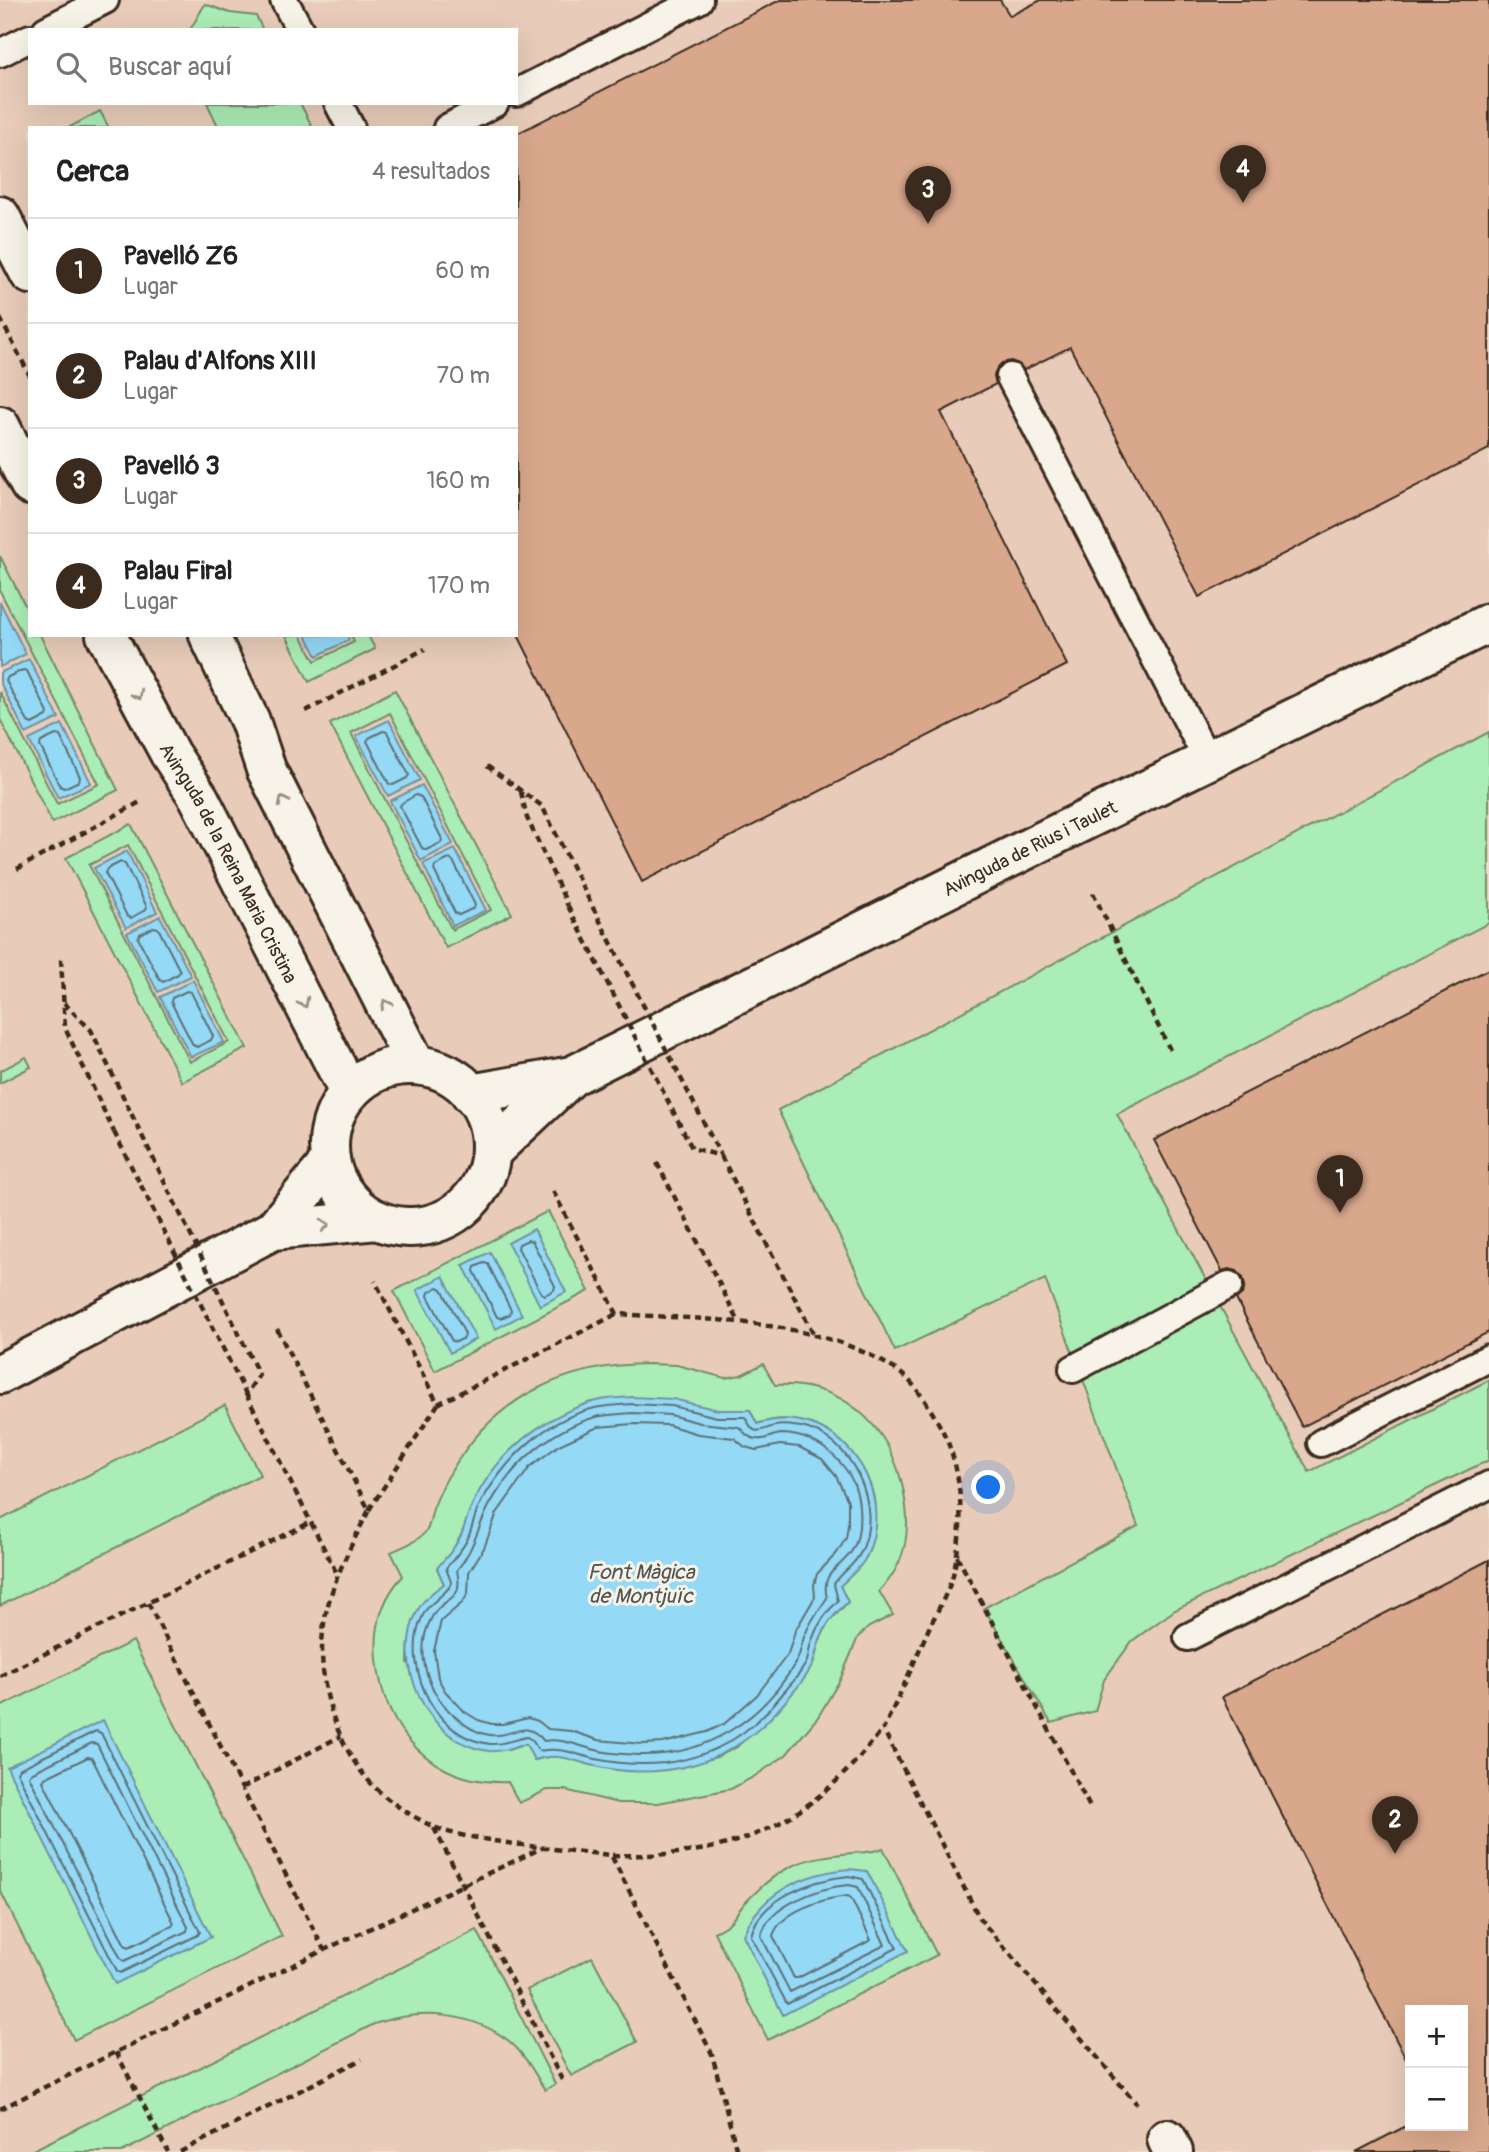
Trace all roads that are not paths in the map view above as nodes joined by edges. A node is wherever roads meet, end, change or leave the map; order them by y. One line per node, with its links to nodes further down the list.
1 (105, 0): 4 (lane)
2 (699, 0): 8 (lane)
3 (285, 2): 5 (lane)
4 (50, 28)
5 (299, 28)
6 (28, 39): 7 (lane)
7 (0, 53)
8 (518, 92)
9 (339, 105): 11 (lane)
10 (491, 105): 12 (lane)
11 (350, 126)
12 (451, 126)
13 (0, 216): 14 (street)
14 (28, 270)
15 (1010, 377): 21 (lane)
16 (0, 426): 17 (street)
17 (28, 481)
18 (1489, 623): 21 (street, Avinguda de Rius i Taulet)
19 (107, 637): 24 (street, Avinguda de la Reina Maria Cristina, one-way to 24)
20 (210, 637): 22 (street, one-way to 20)
21 (1207, 760): 23 (street, Avinguda de Rius i Taulet)
22 (416, 1065): 24 (street); 25 (street)
23 (572, 1076): 25 (street, Avinguda de Rius i Taulet); 26 (street, Avinguda de Rius i Taulet)
24 (349, 1092): 27 (street)
25 (471, 1094): 26 (street)
26 (491, 1153): 28 (street)
27 (330, 1162): 28 (street); 29 (street)
28 (377, 1220): 29 (street, one-way to 28)
29 (273, 1230): 33 (street)
30 (1229, 1285): 32 (lane)
31 (1489, 1358): 34 (lane)
32 (1073, 1369)
33 (0, 1374)
34 (1321, 1443)
35 (1489, 1485): 36 (lane)
36 (1188, 1637)

